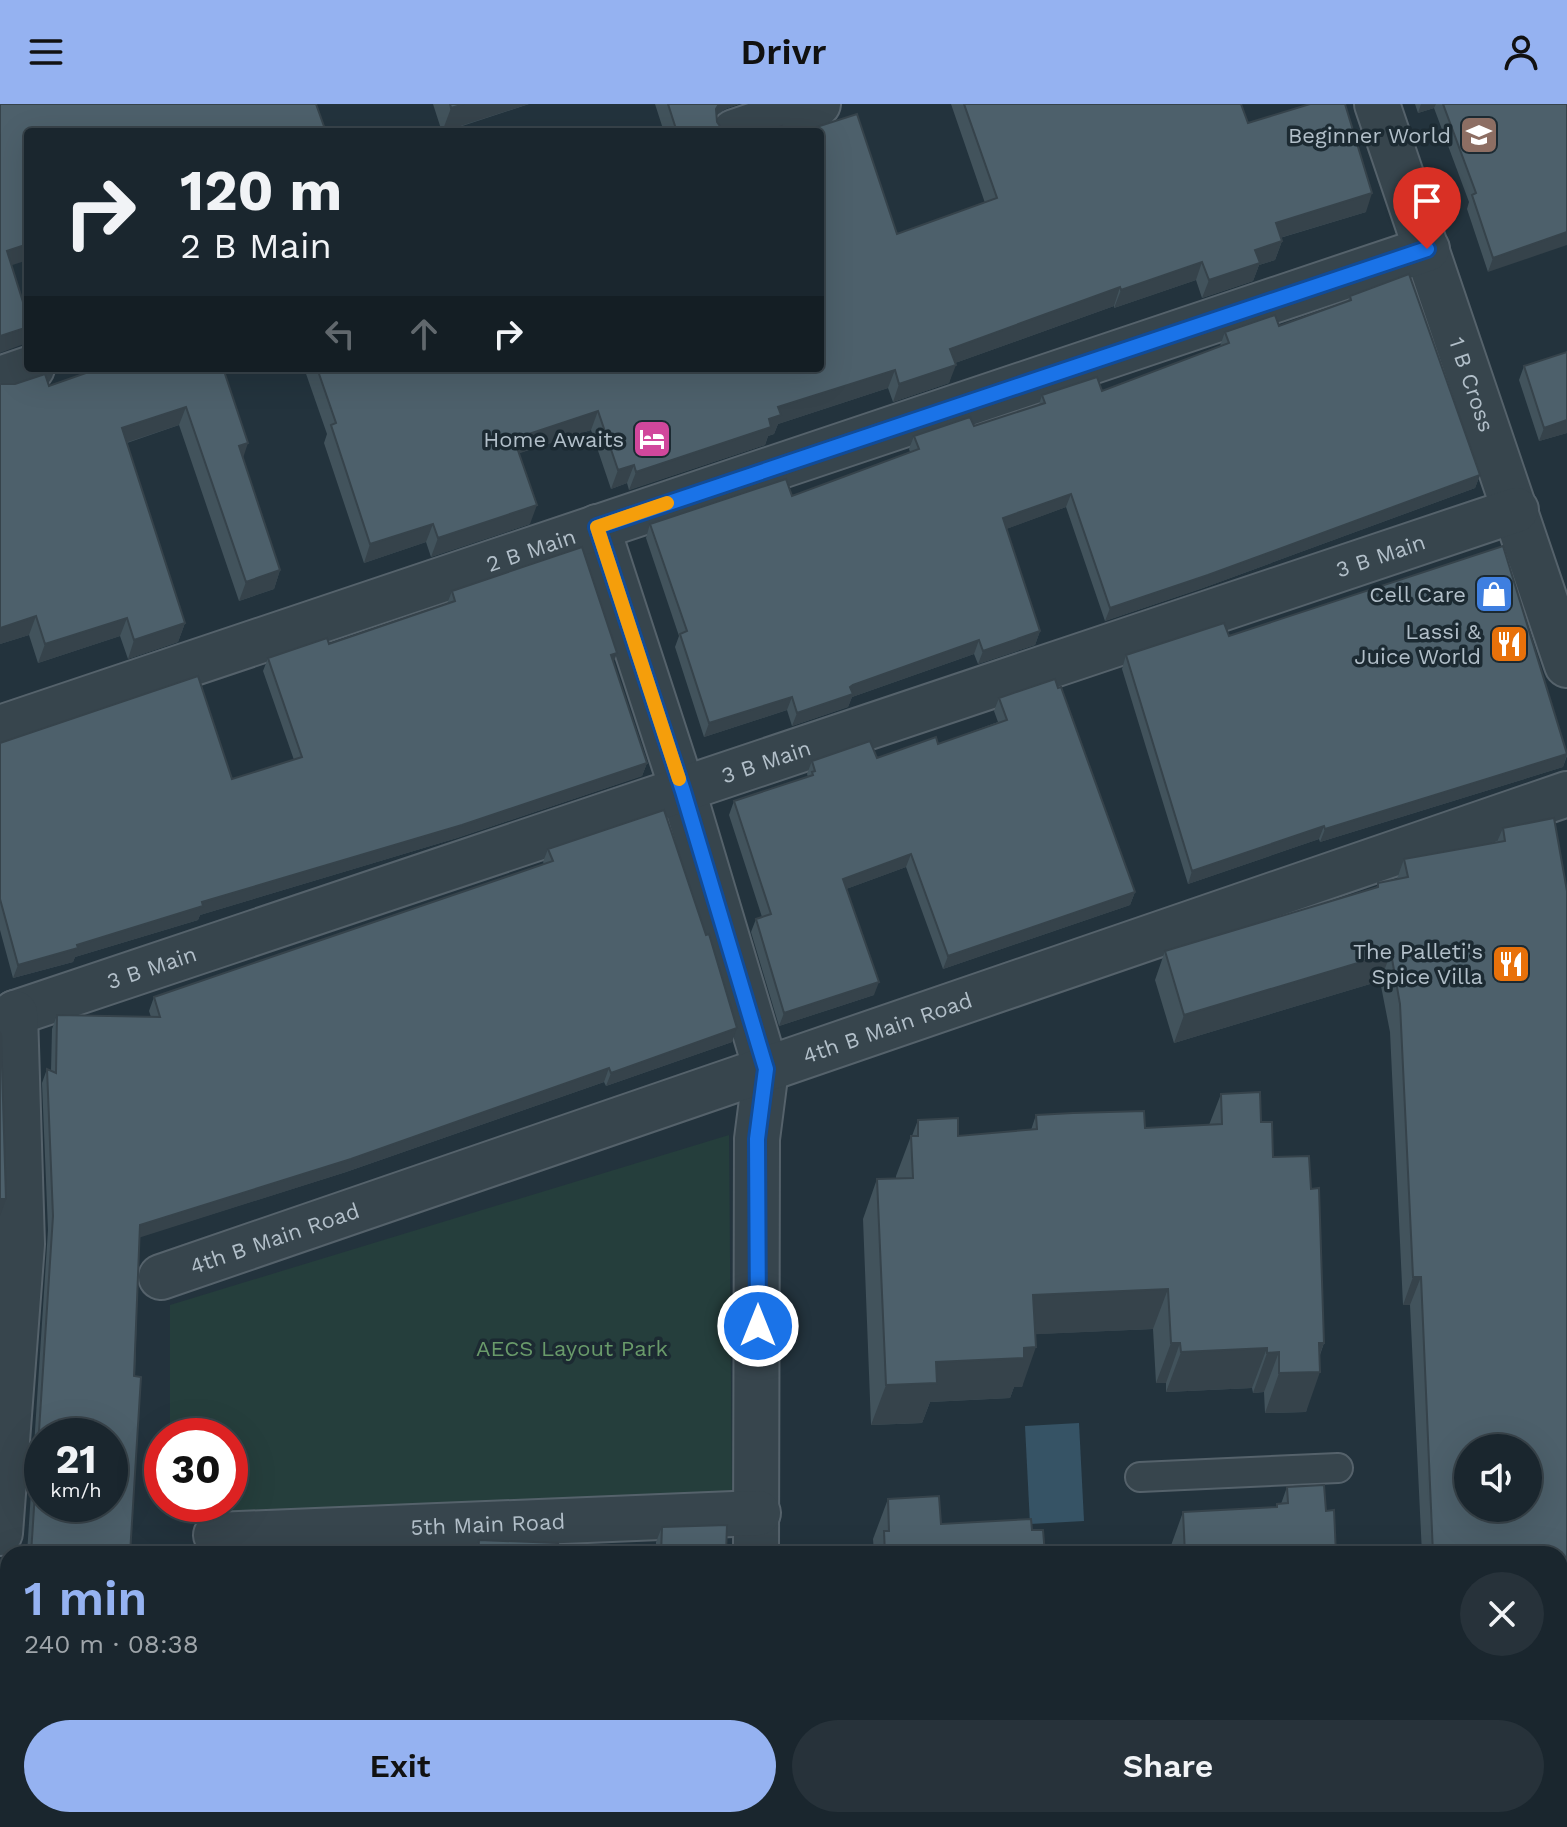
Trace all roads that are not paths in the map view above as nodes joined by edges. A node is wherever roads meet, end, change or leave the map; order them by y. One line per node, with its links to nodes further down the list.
1 (818, 104): 3 (street)
2 (1377, 104): 4 (street, 1 B Cross)
3 (746, 128)
4 (1427, 249): 7 (street, 1 B Cross); 8 (street, 2 B Main)
5 (24, 371): 6 (street)
6 (0, 379)
7 (1516, 510): 9 (street, 1 B Cross); 11 (street, 3 B Main)
8 (597, 527): 10 (street, 2 B Main); 11 (street)
9 (1567, 665)
10 (0, 728)
11 (683, 791): 13 (street, 3 B Main); 14 (street)
12 (1567, 794): 14 (street, 4th B Main Road)
13 (8, 1004): 18 (street)
14 (766, 1069): 15 (street, 4th B Main Road); 19 (street)
15 (161, 1277)
16 (1338, 1468): 17 (lane)
17 (1140, 1477)
18 (0, 1533)
19 (757, 1533): 20 (street, 5th Main Road)
20 (216, 1535)

